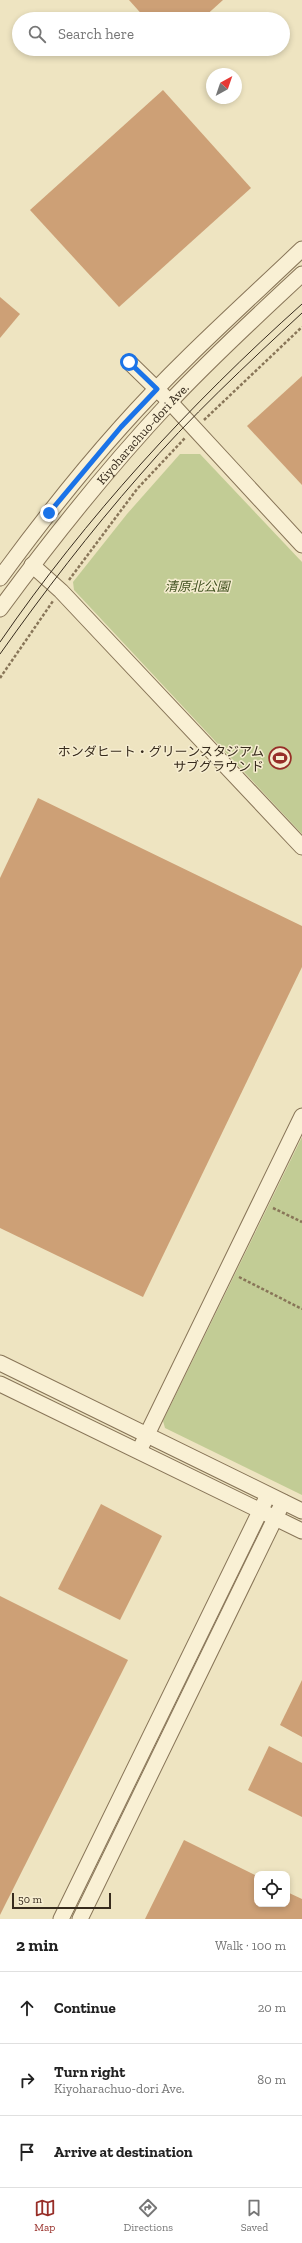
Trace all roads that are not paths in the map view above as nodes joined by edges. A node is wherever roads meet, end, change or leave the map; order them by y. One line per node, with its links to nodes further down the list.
1 (302, 248): 4 (street, Kiyoharachuo-dori Ave.)
2 (302, 274): 5 (street, Kiyoharachuo-dori Ave.)
3 (129, 362): 4 (street)
4 (157, 389): 5 (street); 8 (street, Kiyoharachuo-dori Ave.)
5 (170, 402): 6 (street); 7 (street, Kiyoharachuo-dori Ave.)
6 (302, 545)
7 (32, 565): 9 (street, Kiyoharachuo-dori Ave.); 10 (street)
8 (0, 578)
9 (0, 609)
10 (302, 848)
11 (302, 1116): 14 (street)
12 (0, 1363): 14 (street)
13 (0, 1384): 15 (street)
14 (147, 1434): 15 (street); 16 (street)
15 (139, 1451): 18 (street)
16 (268, 1495): 17 (street); 18 (street)
17 (283, 1502): 19 (street); 20 (street)
18 (261, 1511): 20 (street); 22 (street)
19 (302, 1511)
20 (276, 1518): 21 (street); 23 (street)
21 (302, 1531)
22 (61, 1919)
23 (80, 1919)

